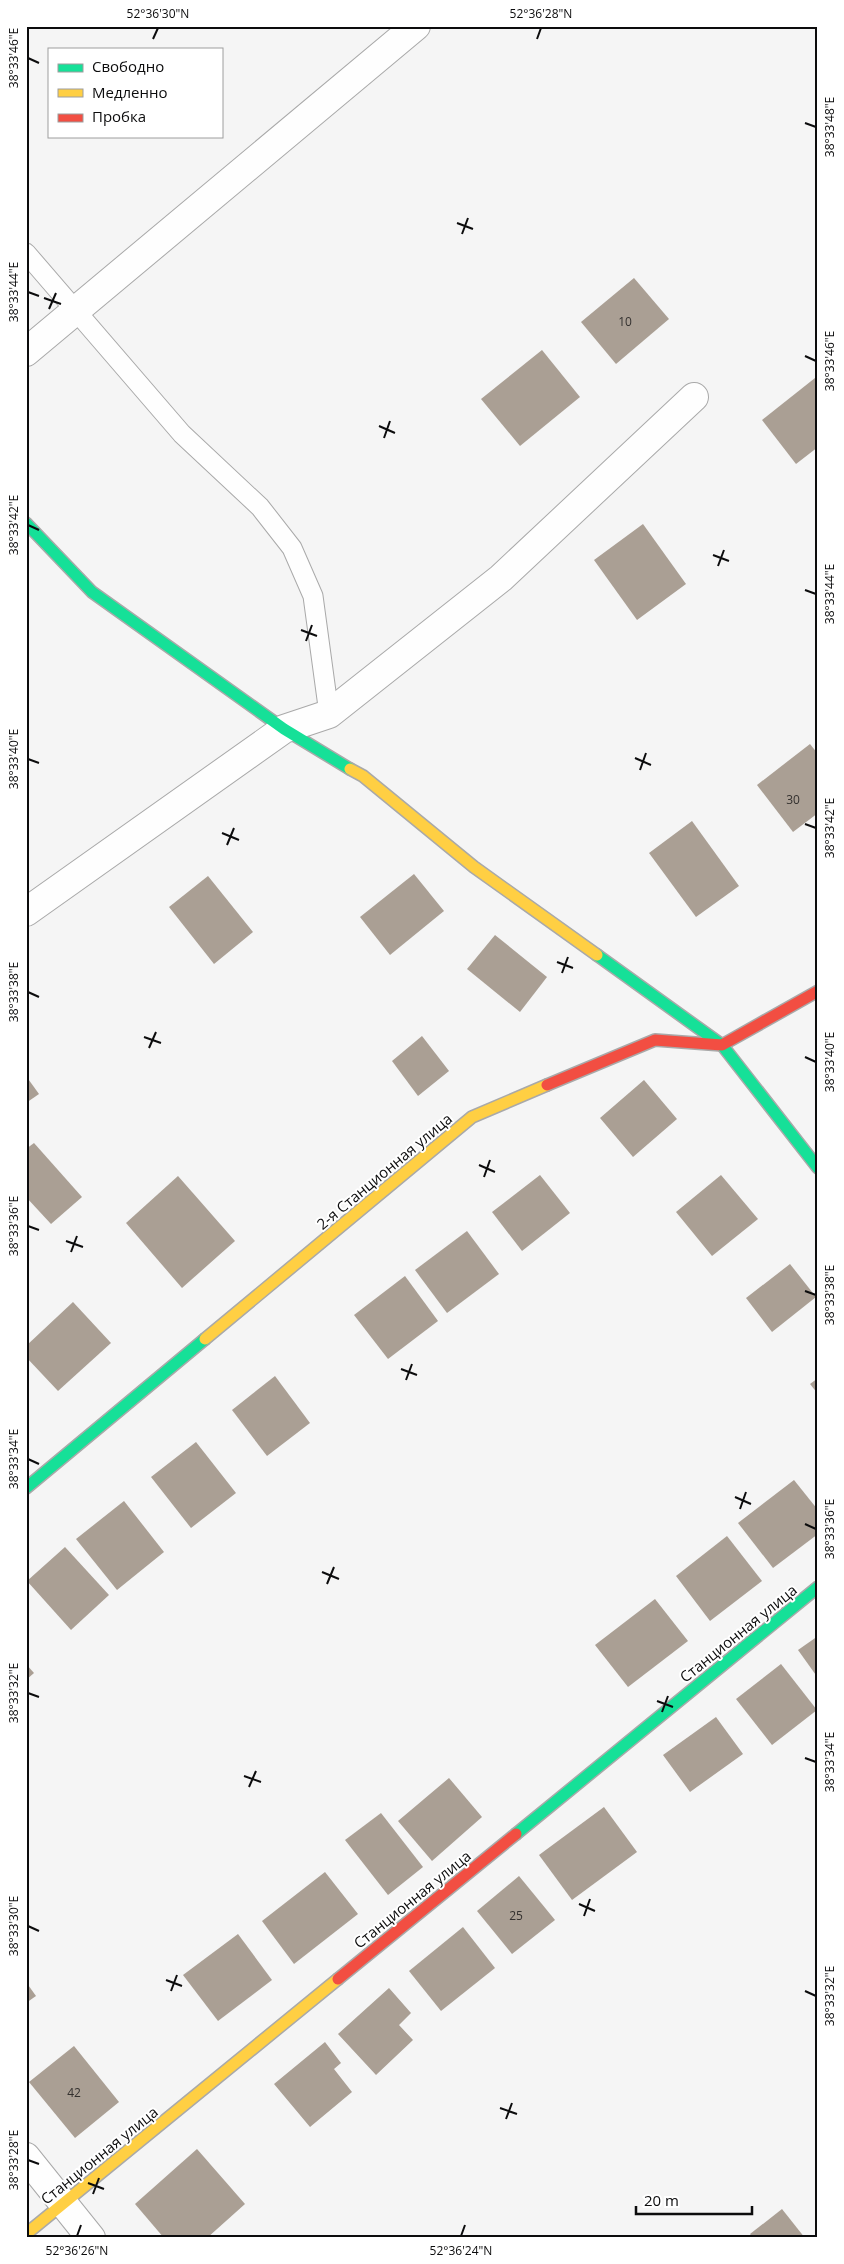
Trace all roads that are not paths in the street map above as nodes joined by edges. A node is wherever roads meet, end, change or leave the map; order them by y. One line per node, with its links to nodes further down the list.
1 (416, 26): 3 (street)
2 (26, 253): 3 (lane)
3 (75, 311): 4 (street); 7 (lane)
4 (26, 352)
5 (694, 397): 7 (street)
6 (26, 523): 8 (street)
7 (329, 714): 8 (street)
8 (284, 729): 9 (street); 11 (street)
9 (26, 912)
10 (818, 991): 11 (street)
11 (722, 1046): 12 (street); 13 (street, 2-я Станционная улица)
12 (818, 1168)
13 (26, 1488)
14 (818, 1587): 16 (street, Станционная улица)
15 (26, 2157): 16 (street)
16 (64, 2203): 17 (street, Станционная улица); 18 (street)
17 (26, 2234)
18 (91, 2238)

